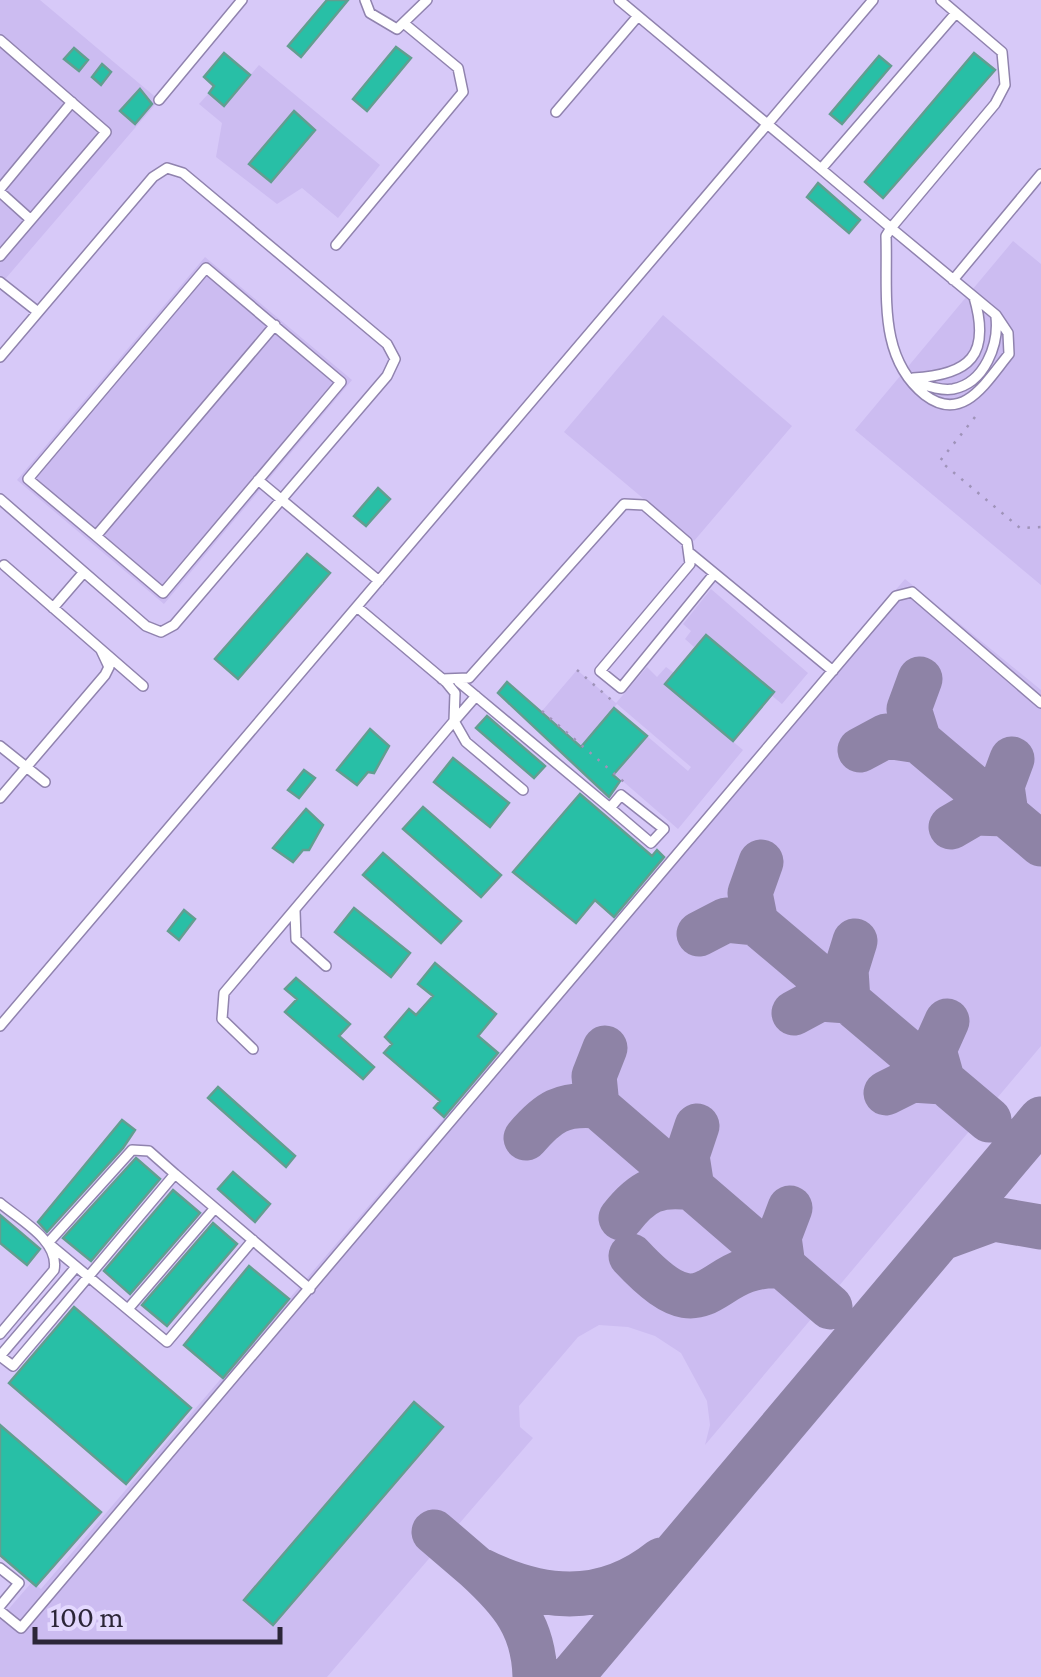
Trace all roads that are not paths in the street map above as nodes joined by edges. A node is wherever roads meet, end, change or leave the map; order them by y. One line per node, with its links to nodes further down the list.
1 (242, 0): 11 (lane)
2 (365, 0): 9 (lane)
3 (427, 0): 9 (lane)
4 (873, 0): 14 (lane)
5 (941, 0): 7 (lane)
6 (621, 1): 8 (lane)
7 (956, 13): 15 (lane); 19 (lane)
8 (638, 16): 13 (lane); 14 (lane)
9 (406, 25): 20 (lane)
10 (0, 40): 12 (lane)
11 (159, 100)
12 (72, 102): 17 (lane); 18 (lane)
13 (556, 112)
14 (767, 125): 15 (lane); 38 (lane)
15 (821, 169): 19 (lane)
16 (1041, 174): 22 (lane)
17 (0, 190): 18 (lane)
18 (30, 219): 21 (lane)
19 (891, 228): 22 (lane); 29 (lane)
20 (336, 245)
21 (0, 256)
22 (953, 280): 24 (lane)
23 (0, 282): 25 (lane)
24 (974, 297): 26 (lane); 29 (lane)
25 (38, 312): 28 (lane); 32 (lane)
26 (996, 315): 29 (lane); 29 (lane)
27 (274, 326): 30 (lane); 33 (lane); 33 (lane)
28 (0, 357)
29 (905, 379)
30 (258, 480): 32 (lane); 33 (lane)
31 (0, 499): 36 (lane)
32 (282, 499): 36 (lane); 38 (lane)
33 (96, 536)
34 (690, 554): 37 (lane); 37 (lane); 44 (lane)
35 (1, 563): 40 (lane)
36 (84, 572): 40 (lane)
37 (714, 574): 42 (lane)
38 (379, 581): 39 (lane)
39 (357, 607): 43 (lane); 57 (lane)
40 (53, 608): 41 (lane)
41 (102, 650): 45 (lane); 50 (lane)
42 (833, 671): 47 (lane); 66 (lane)
43 (442, 678): 44 (lane); 48 (lane)
44 (459, 682): 46 (lane)
45 (142, 686)
46 (476, 696): 48 (lane); 54 (lane)
47 (1041, 702)
48 (454, 722): 52 (lane); 55 (lane)
49 (0, 746): 50 (lane)
50 (26, 768): 51 (lane); 53 (lane)
51 (44, 782)
52 (523, 790)
53 (0, 798)
54 (610, 808): 54 (lane)
55 (296, 908): 56 (lane); 58 (lane)
56 (326, 966)
57 (0, 1026)
58 (254, 1049)
59 (176, 1174): 61 (lane); 63 (lane); 65 (lane)
60 (0, 1203): 63 (lane)
61 (215, 1208): 62 (lane); 67 (lane)
62 (253, 1240): 66 (lane); 67 (lane)
63 (48, 1243): 64 (lane); 68 (lane)
64 (76, 1267): 65 (lane); 69 (lane)
65 (88, 1277): 67 (lane); 69 (lane)
66 (310, 1289): 71 (lane)
67 (128, 1310)
68 (0, 1334)
69 (0, 1356)
70 (0, 1568): 71 (lane)
71 (0, 1609)

